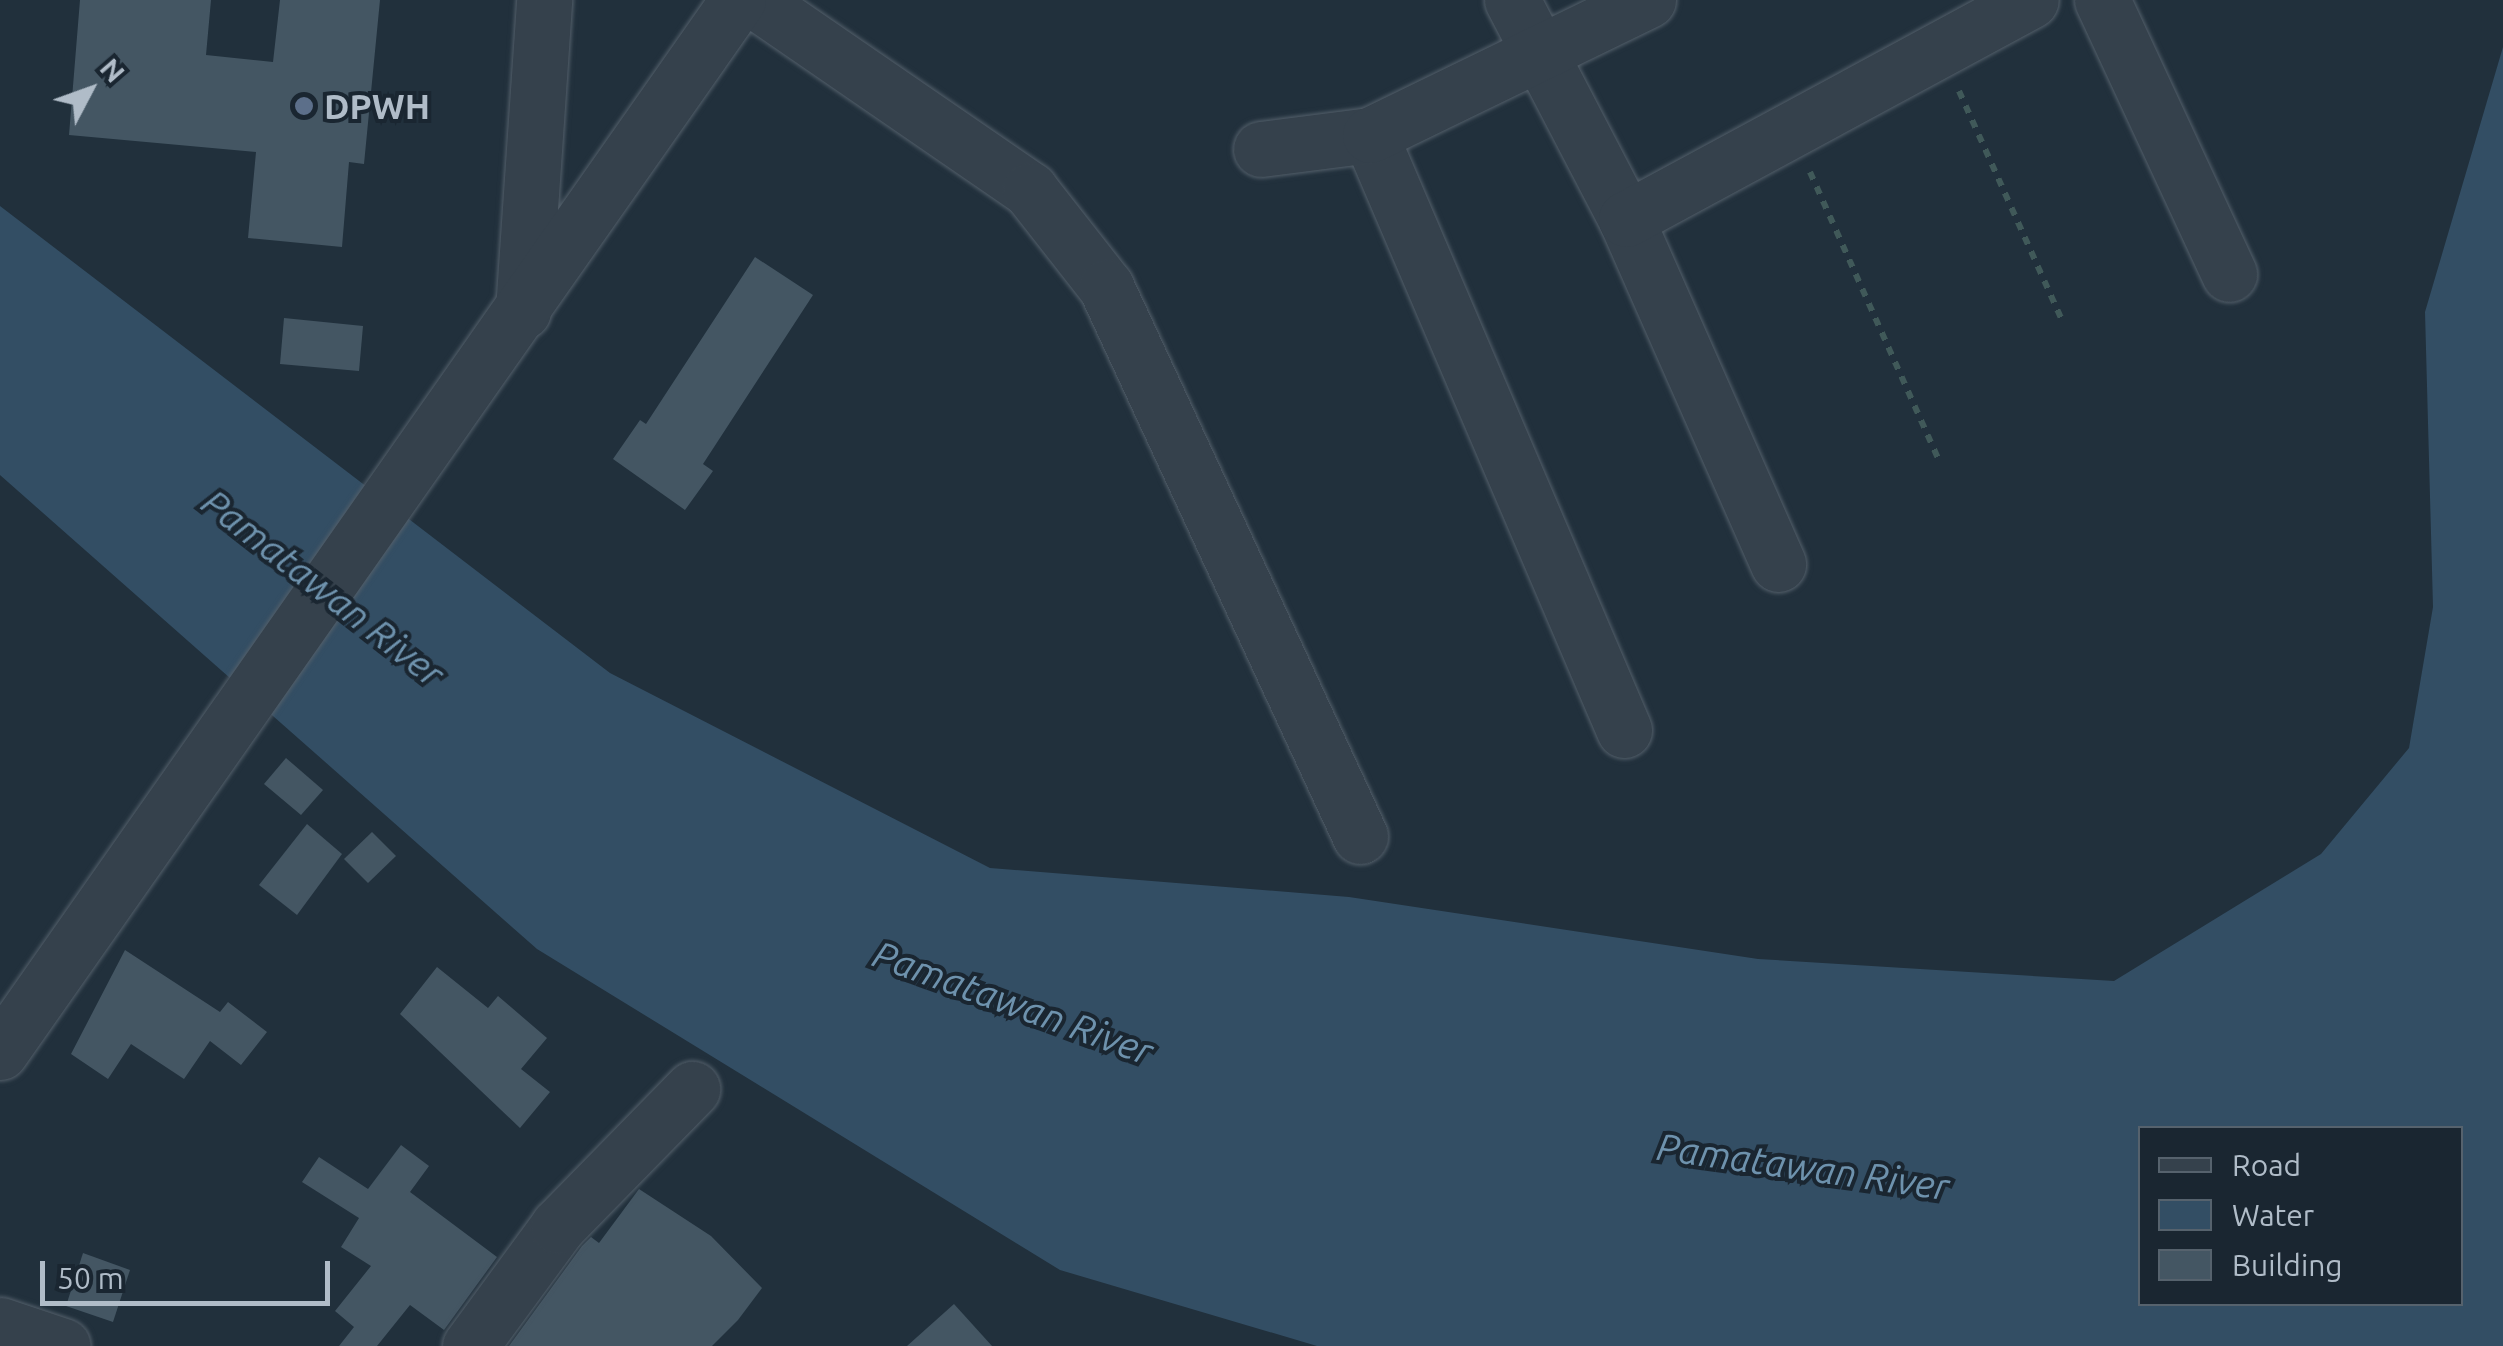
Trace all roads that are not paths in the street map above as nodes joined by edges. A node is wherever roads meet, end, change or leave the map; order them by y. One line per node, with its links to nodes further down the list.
1 (544, 0): 13 (street)
2 (738, 0): 13 (street)
3 (754, 0): 16 (street)
4 (1512, 0): 8 (street)
5 (1648, 0): 8 (street)
6 (2030, 0): 11 (street)
7 (2102, 0): 12 (street)
8 (1538, 52): 9 (street); 11 (street)
9 (1370, 135): 10 (street); 15 (street)
10 (1261, 149)
11 (1626, 219): 14 (street)
12 (2229, 274)
13 (523, 313): 17 (street)
14 (1778, 564)
15 (1624, 730)
16 (1360, 836)
17 (0, 1052)
18 (692, 1089): 21 (street)
19 (0, 1325): 20 (street)
20 (63, 1346)
21 (470, 1346)

